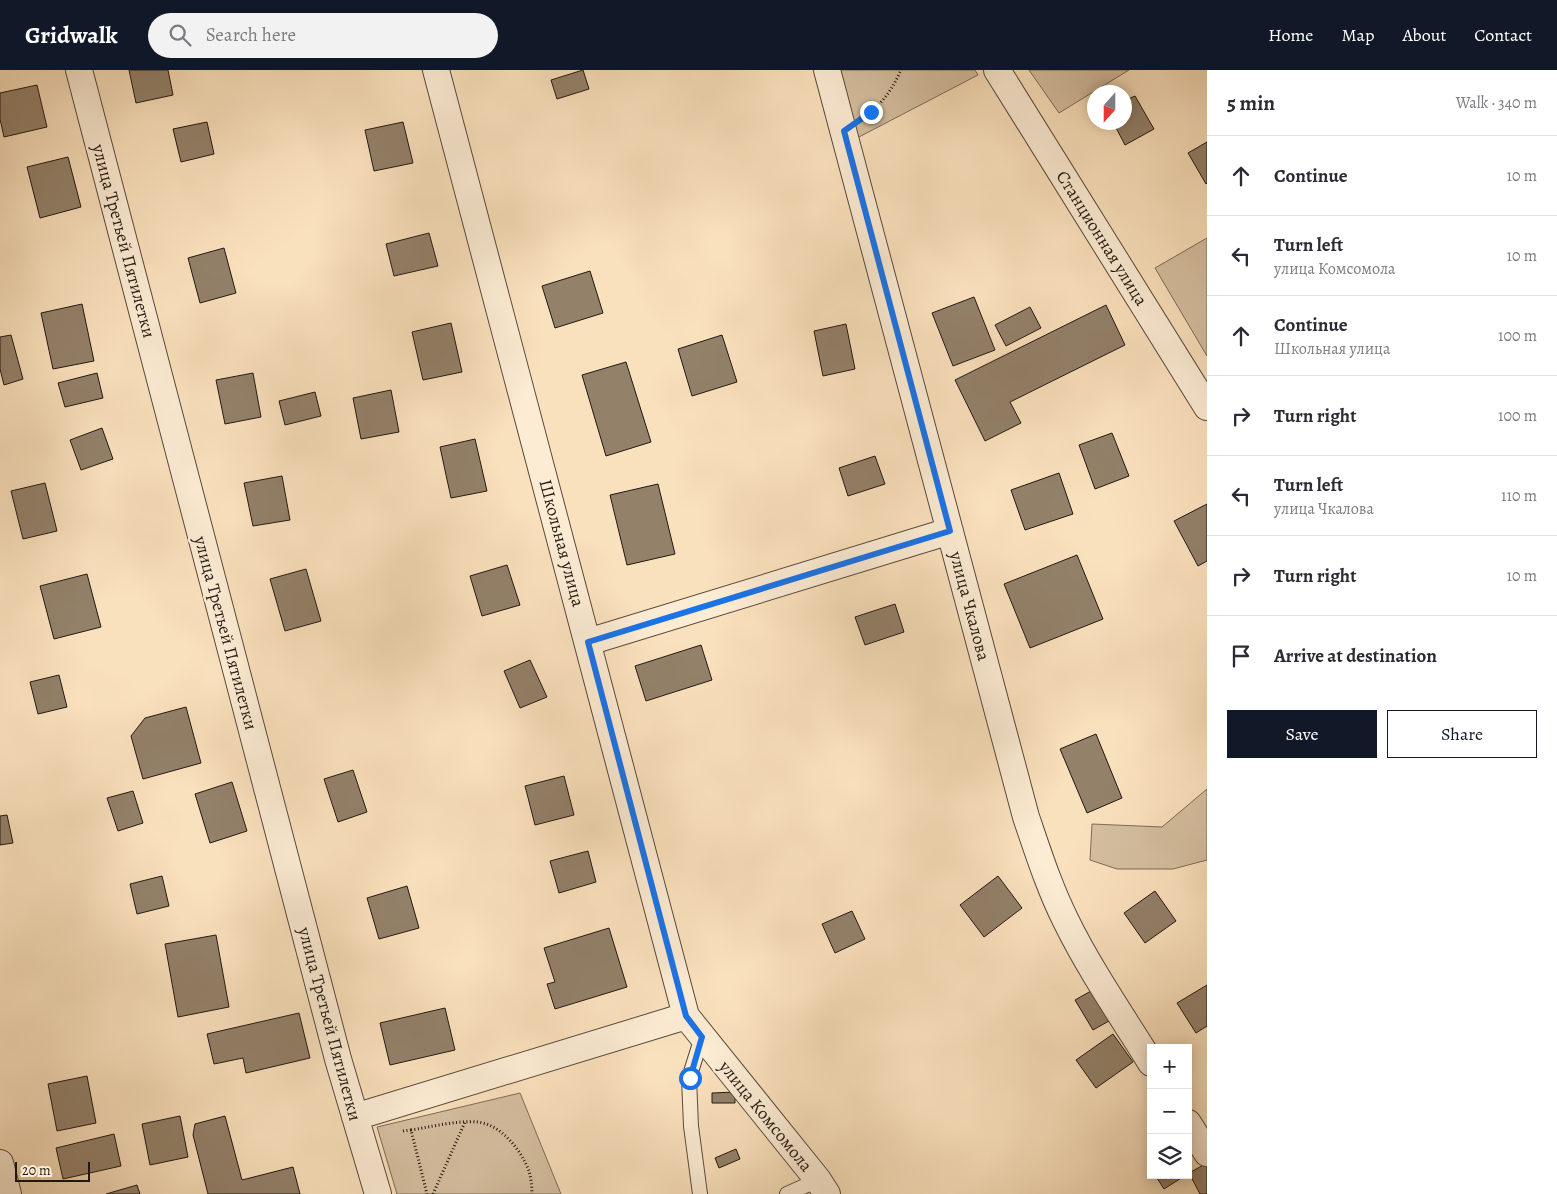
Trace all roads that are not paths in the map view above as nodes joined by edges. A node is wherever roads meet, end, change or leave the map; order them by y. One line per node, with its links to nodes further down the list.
1 (79, 70): 11 (street, улица Третьей Пятилетки)
2 (436, 70): 7 (street, Школьная улица)
3 (827, 70): 6 (street, улица Чкалова)
4 (997, 70): 5 (street, Станционная улица)
5 (1207, 407)
6 (950, 531): 7 (street); 10 (street, улица Чкалова)
7 (588, 642): 8 (street, Школьная улица)
8 (686, 1016): 9 (street, улица Комсомола); 11 (street)
9 (702, 1037): 15 (street, улица Комсомола); 18 (lane)
10 (1147, 1057)
11 (358, 1127): 17 (street, улица Третьей Пятилетки)
12 (1192, 1129): 13 (street)
13 (1207, 1153)
14 (0, 1163): 16 (street)
15 (822, 1187): 19 (lane)
16 (8, 1194)
17 (378, 1194)
18 (700, 1194)
19 (787, 1194)

